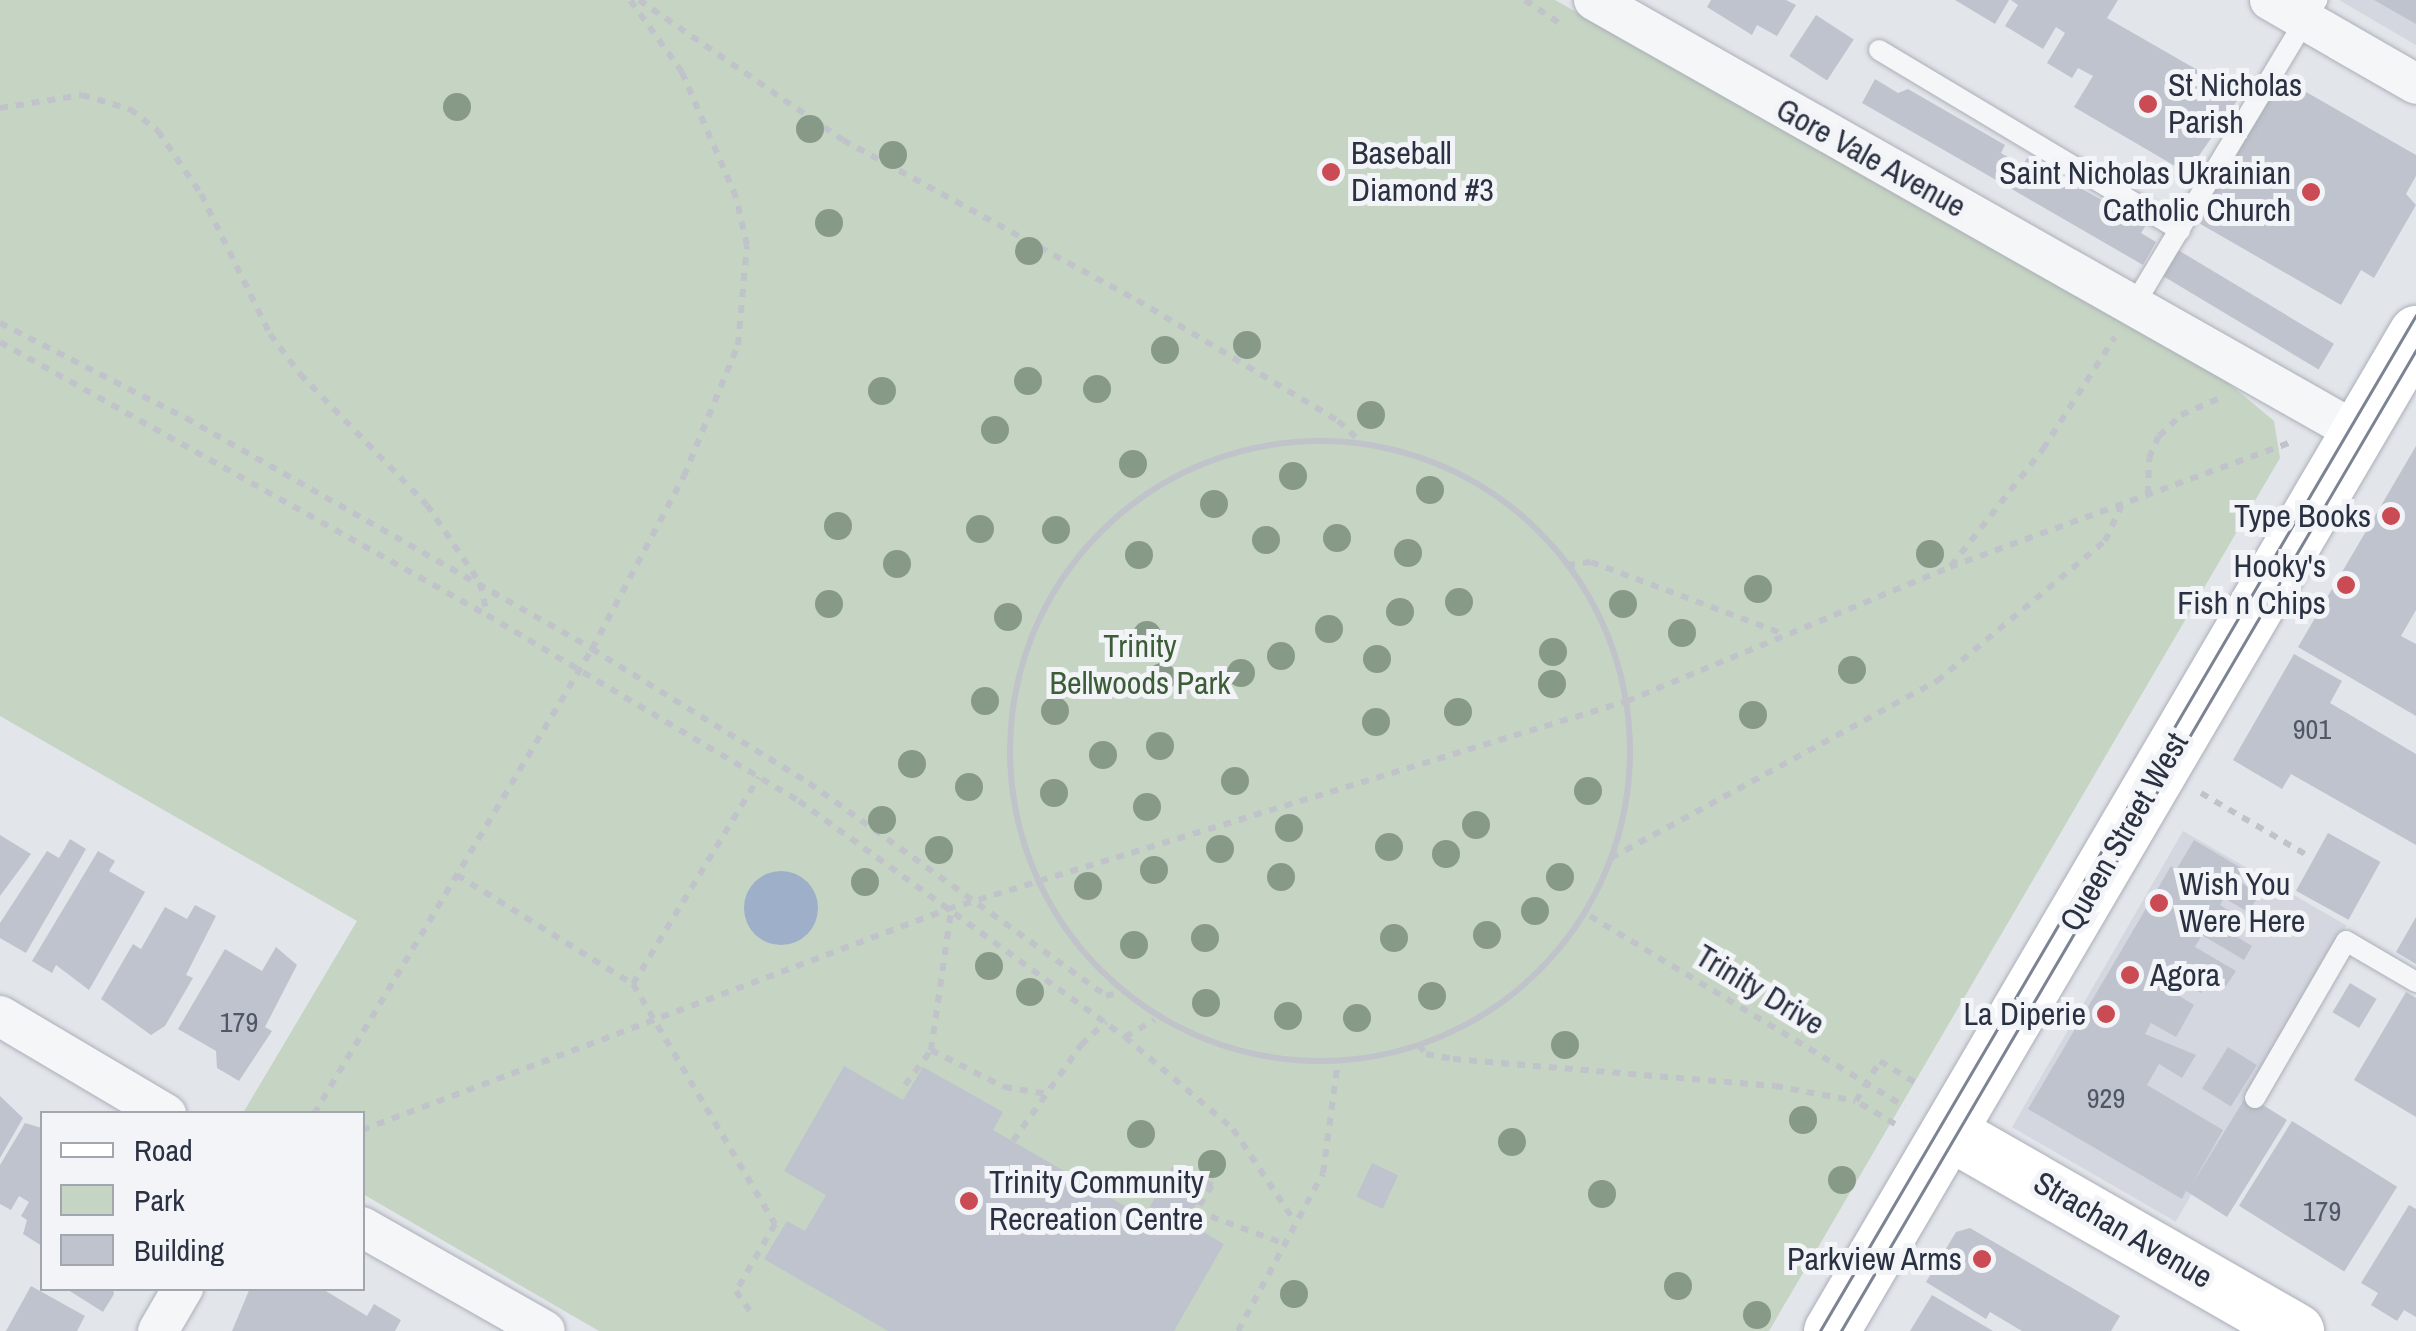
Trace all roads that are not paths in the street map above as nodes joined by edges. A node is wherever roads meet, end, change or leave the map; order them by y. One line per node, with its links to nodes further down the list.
1 (1594, 0): 7 (street, Gore Vale Avenue)
2 (2270, 0): 3 (street)
3 (2312, 10): 5 (street); 6 (lane)
4 (1879, 50): 6 (lane)
5 (2416, 84)
6 (2180, 230): 7 (lane)
7 (2134, 304): 9 (street, Gore Vale Avenue)
8 (2414, 341): 9 (main road, Queen Street West)
9 (2358, 433): 14 (main road, Queen Street West)
10 (2416, 982): 12 (lane)
11 (0, 1016): 13 (street)
12 (2255, 1098)
13 (161, 1111)
14 (1927, 1119): 19 (main road, Queen Street West); 20 (main road, Strachan Avenue)
15 (365, 1229): 18 (street)
16 (181, 1291): 17 (street)
17 (158, 1331)
18 (545, 1331)
19 (1831, 1331)
20 (2296, 1331)

